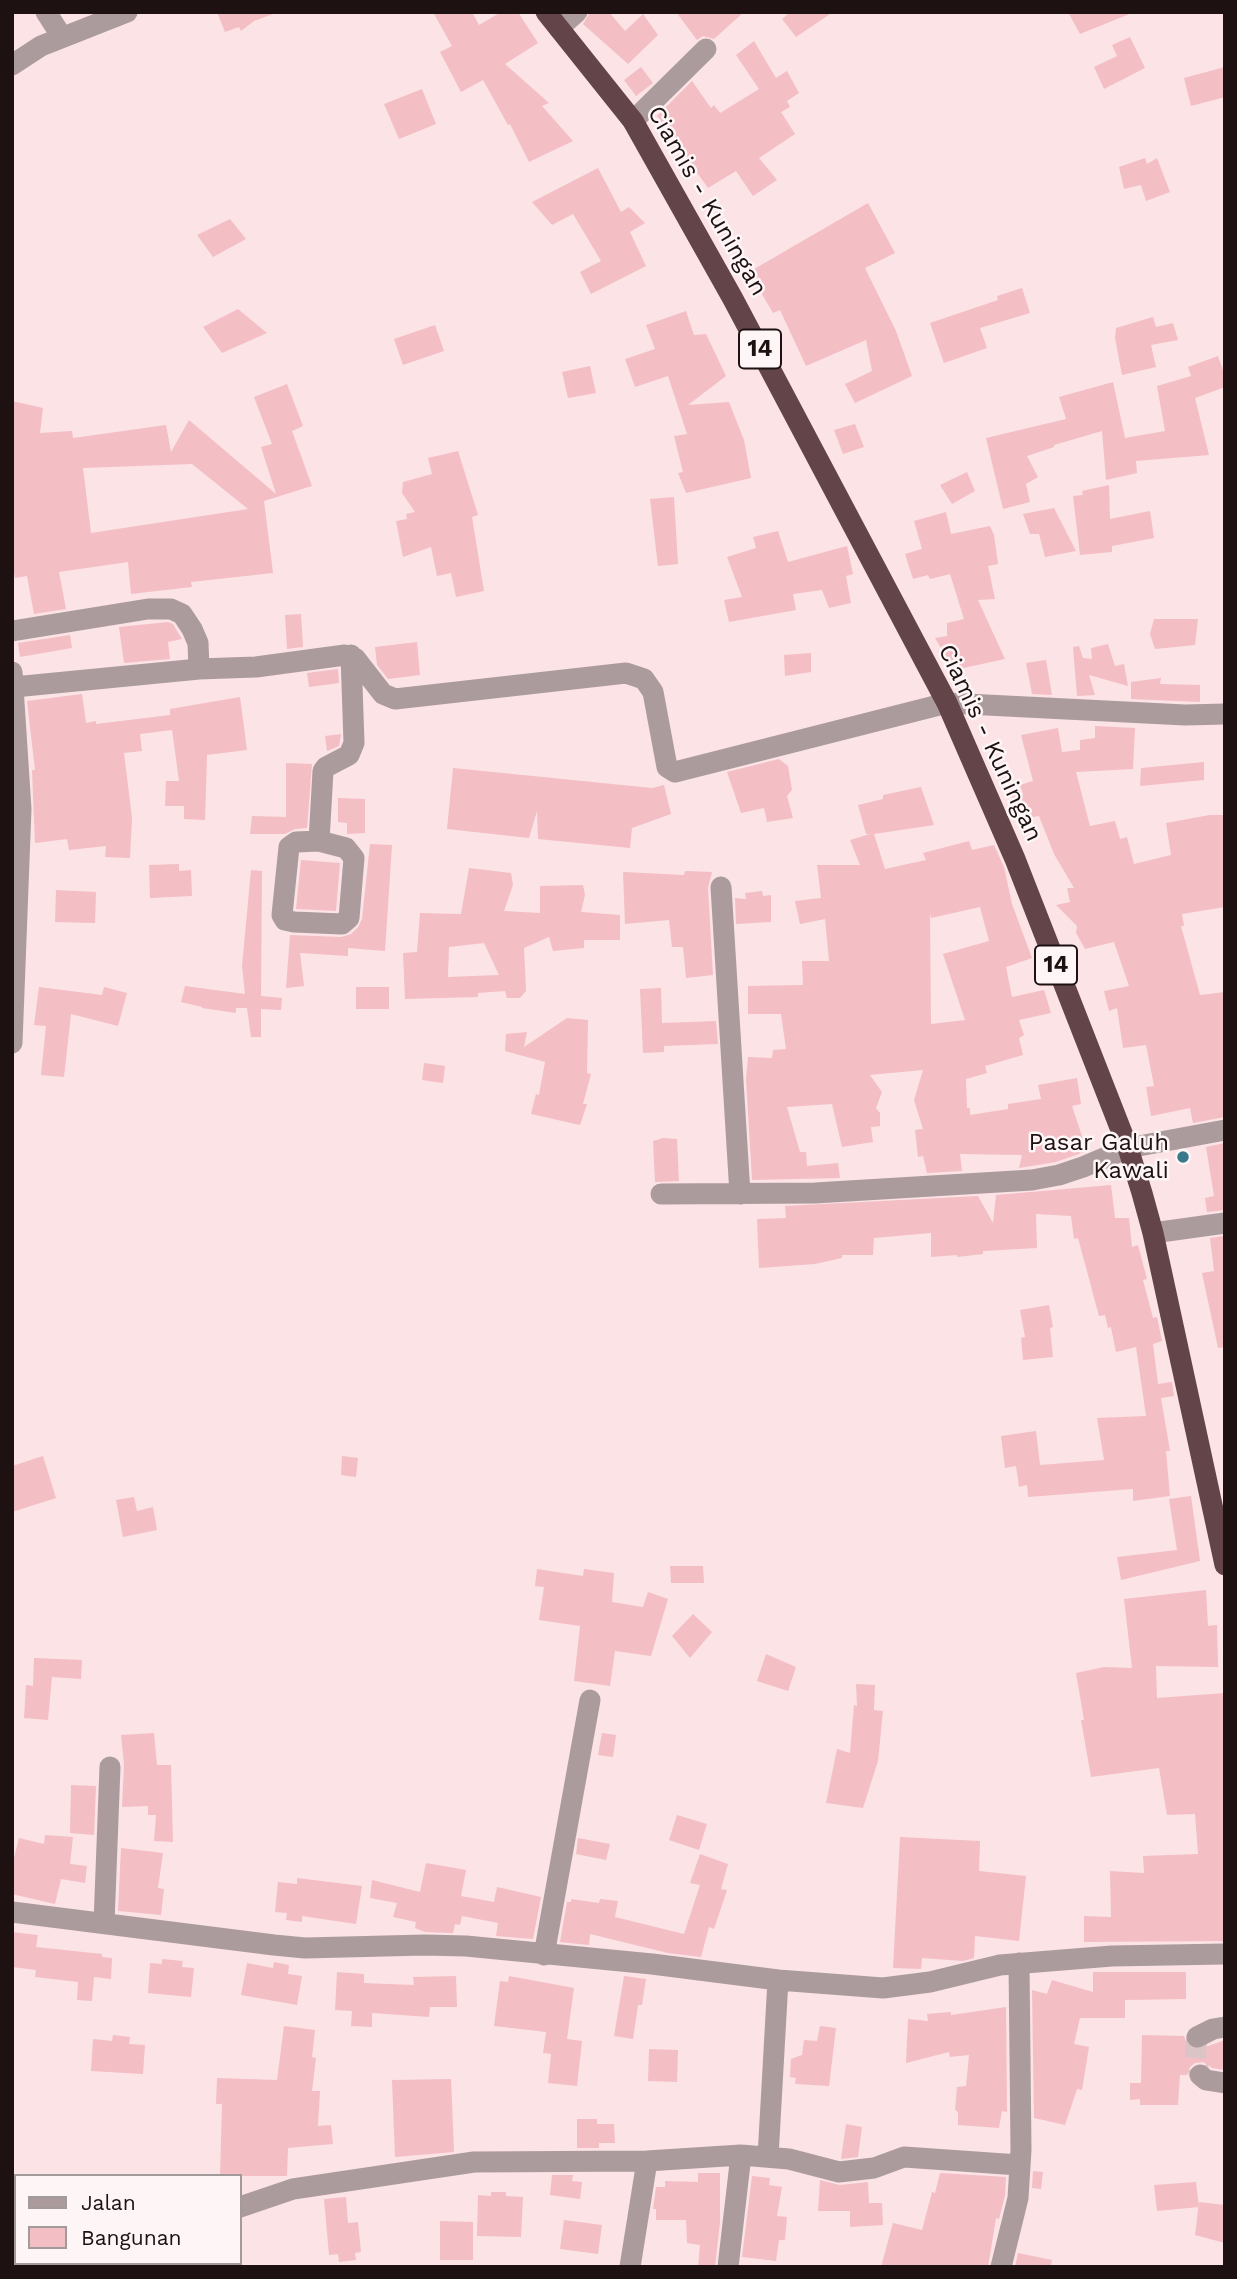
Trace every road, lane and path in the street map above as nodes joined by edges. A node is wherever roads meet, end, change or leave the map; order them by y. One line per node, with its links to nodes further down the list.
1 (46, 12): 5 (street)
2 (127, 12): 5 (street)
3 (577, 12): 4 (street)
4 (553, 20): 8 (highway, Ciamis - Kuningan / 14)
5 (62, 37): 7 (street)
6 (706, 49): 8 (street)
7 (12, 65)
8 (634, 121): 13 (highway, Ciamis - Kuningan / 14)
9 (12, 632): 11 (street)
10 (351, 655): 11 (street); 13 (street); 15 (street)
11 (199, 669): 12 (street)
12 (13, 680): 17 (street)
13 (947, 703): 14 (street); 19 (highway, Ciamis - Kuningan / 14)
14 (1225, 714)
15 (319, 841): 15 (street)
16 (721, 887): 21 (street)
17 (12, 1042)
18 (1225, 1130): 19 (street)
19 (1128, 1148): 21 (street); 23 (highway, Ciamis - Kuningan / 14)
20 (661, 1194): 21 (street)
21 (740, 1194)
22 (1225, 1223): 23 (street)
23 (1153, 1233): 24 (highway, Ciamis - Kuningan / 14)
24 (1225, 1565)
25 (590, 1700): 30 (street)
26 (110, 1766): 28 (street)
27 (12, 1912): 28 (street)
28 (104, 1923): 30 (street)
29 (1225, 1954): 31 (street)
30 (544, 1955): 32 (street)
31 (1019, 1963): 32 (street); 40 (street)
32 (778, 1980): 38 (street)
33 (1225, 2027): 34 (street)
34 (1197, 2037)
35 (1200, 2076): 36 (street)
36 (1225, 2083)
37 (741, 2155): 38 (street); 39 (street); 43 (street)
38 (768, 2157): 40 (street)
39 (648, 2161): 41 (street); 42 (street)
40 (1019, 2165): 44 (street)
41 (242, 2206)
42 (630, 2267)
43 (728, 2267)
44 (1001, 2267)

